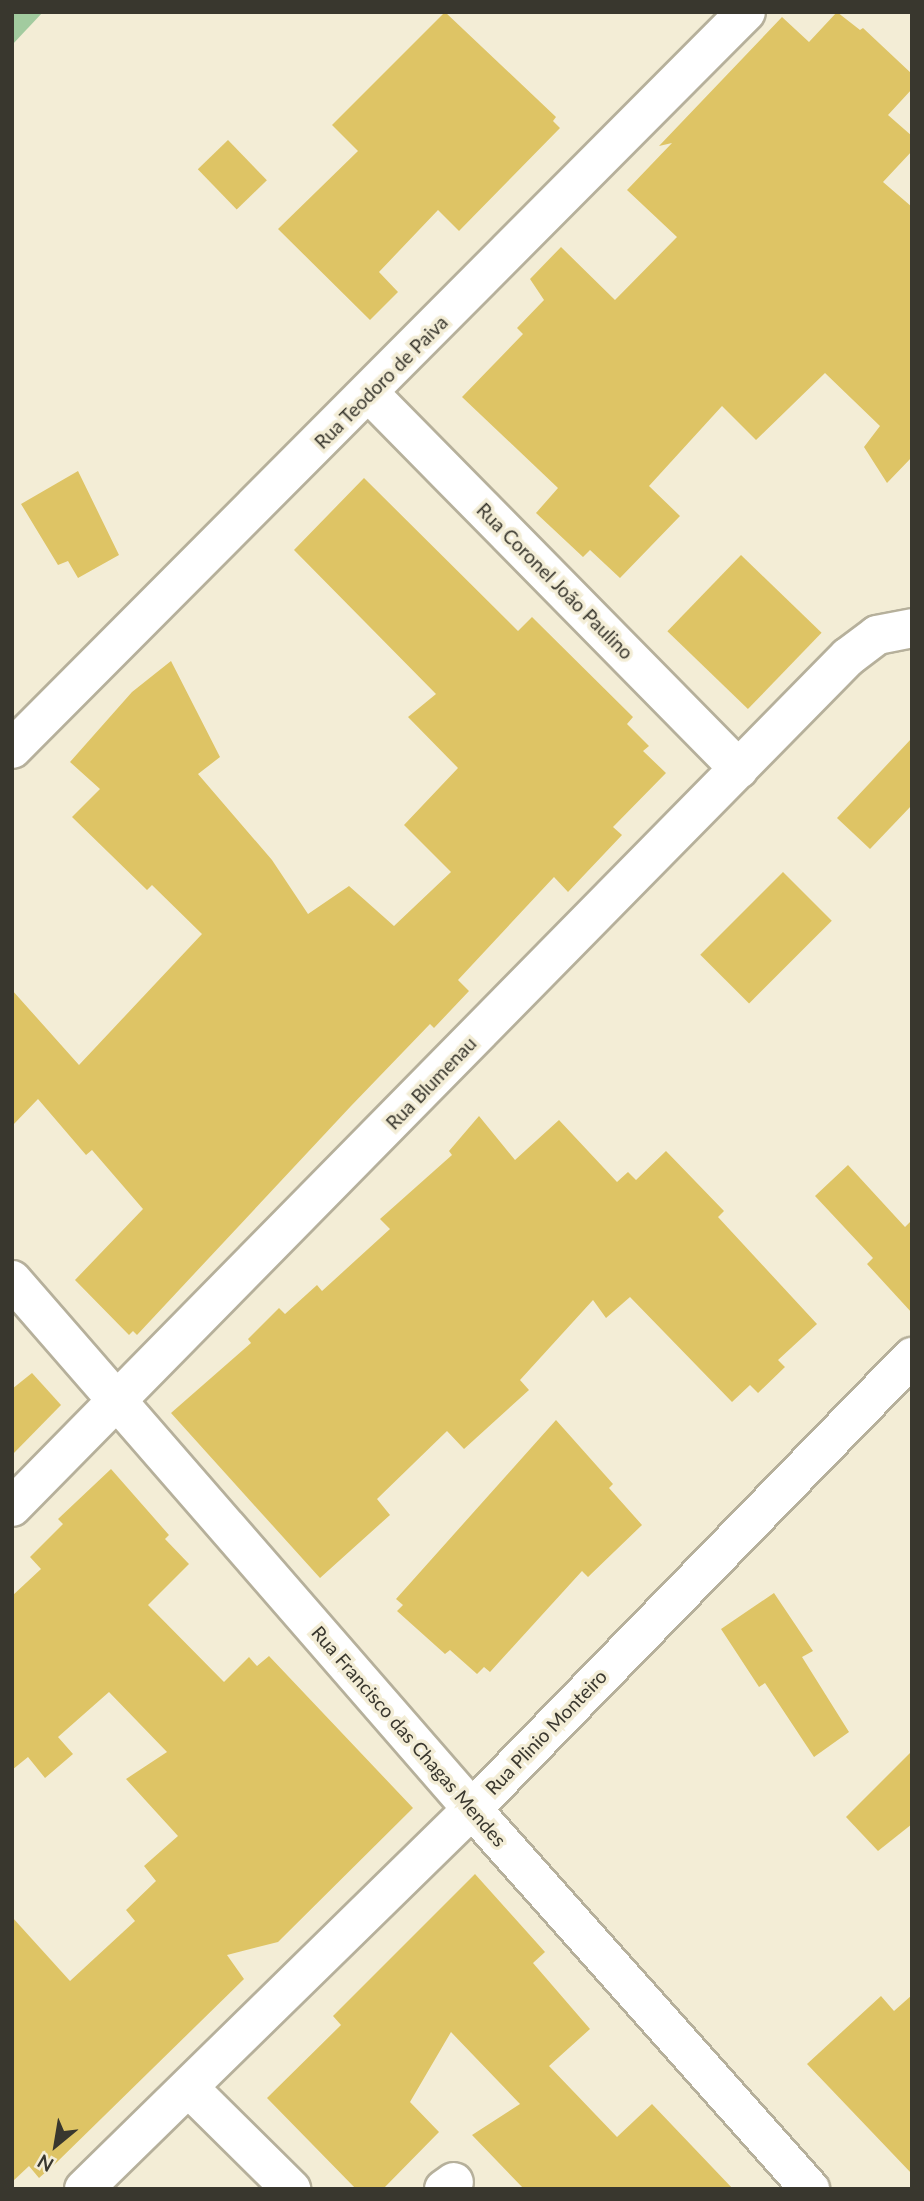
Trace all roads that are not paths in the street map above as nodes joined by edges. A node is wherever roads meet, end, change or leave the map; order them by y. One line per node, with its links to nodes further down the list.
1 (746, 12): 2 (street, Rua Teodoro de Paiva)
2 (370, 394): 4 (street, Rua Teodoro de Paiva); 5 (street, Rua Coronel João Paulino)
3 (912, 628): 5 (street, Rua Blumenau)
4 (12, 749)
5 (740, 769): 8 (street, Rua Blumenau)
6 (12, 1280): 8 (street, Rua Francisco das Chagas Mendes)
7 (912, 1357): 10 (street, Rua Plinio Monteiro)
8 (117, 1403): 9 (street, Rua Blumenau); 10 (street, Rua Francisco das Chagas Mendes)
9 (12, 1507)
10 (472, 1809): 11 (street, Rua Plinio Monteiro); 14 (street, Rua Francisco das Chagas Mendes)
11 (189, 2088): 12 (street, Rua Plinio Monteiro); 13 (street)
12 (84, 2189)
13 (291, 2189)
14 (810, 2189)

